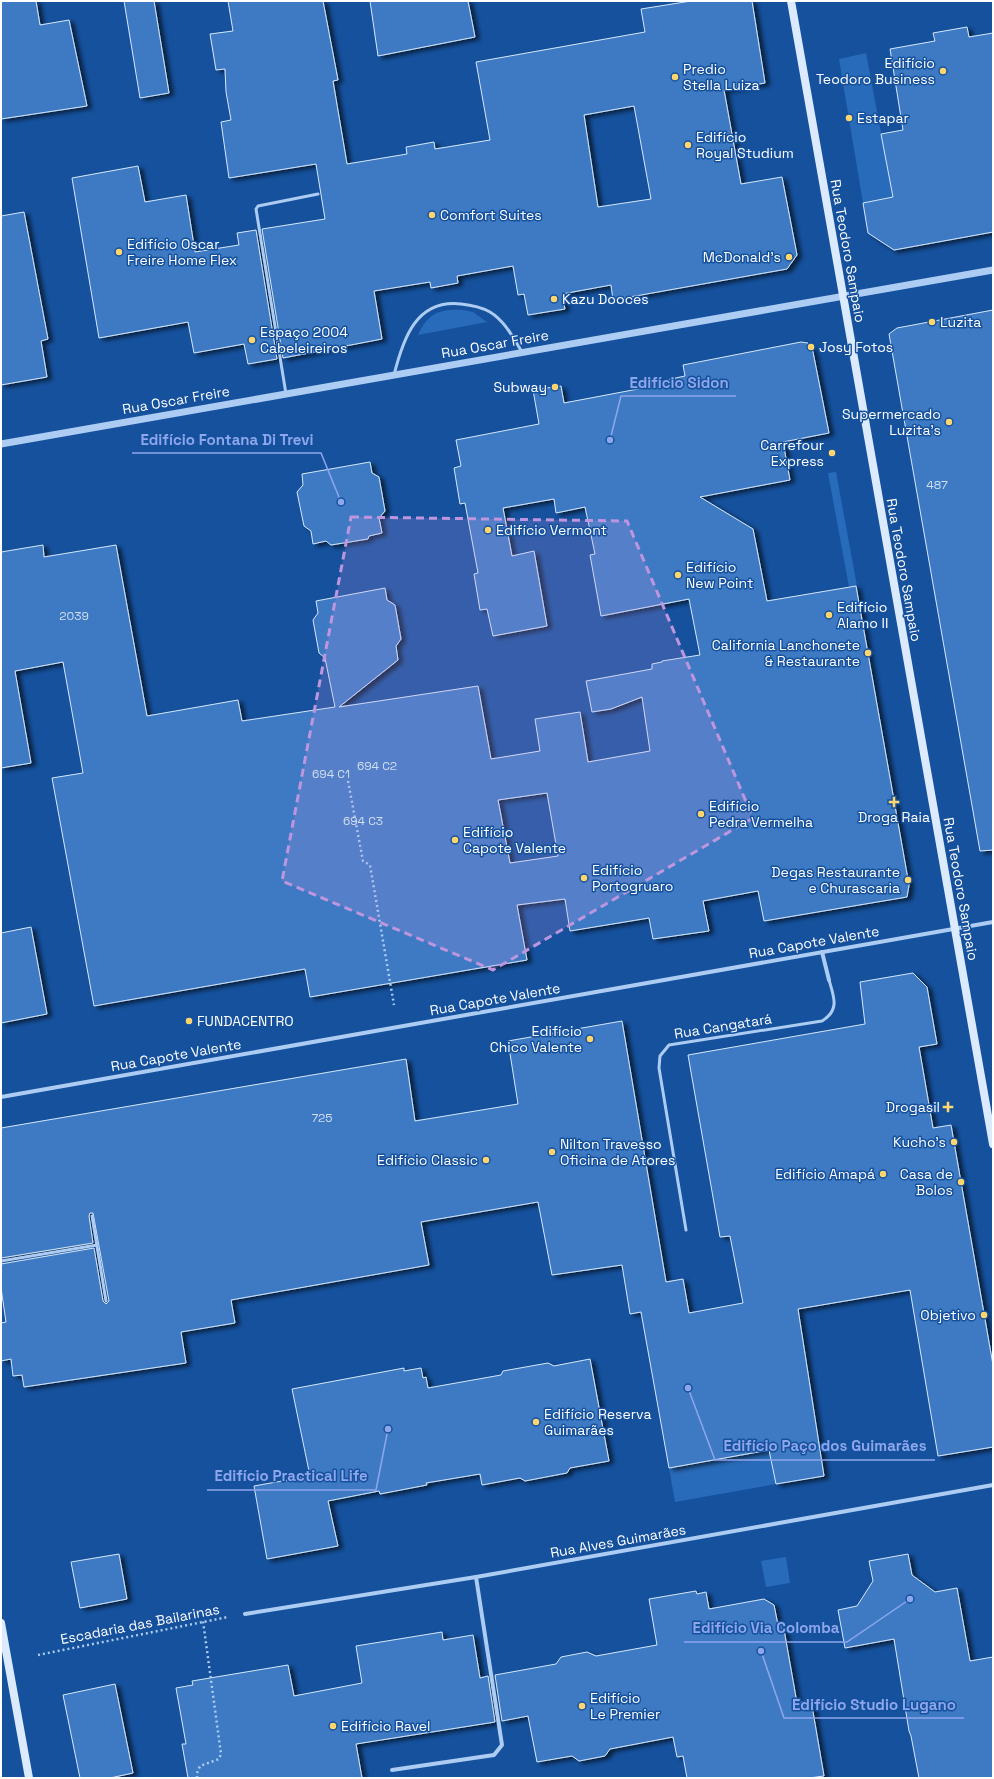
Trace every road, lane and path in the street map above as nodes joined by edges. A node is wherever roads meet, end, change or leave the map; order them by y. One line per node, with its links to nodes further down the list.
1 (791, 1): 4 (main road, Rua Teodoro Sampaio)
2 (318, 194): 7 (lane)
3 (993, 270): 4 (street, Rua Oscar Freire)
4 (843, 296): 5 (street, Rua Oscar Freire); 11 (main road, Rua Teodoro Sampaio)
5 (522, 352): 6 (street, Rua Oscar Freire); 6 (lane)
6 (394, 375): 7 (street, Rua Oscar Freire)
7 (286, 394): 8 (street, Rua Oscar Freire)
8 (1, 444)
9 (348, 781): 14 (path)
10 (993, 922): 11 (street, Rua Capote Valente)
11 (955, 929): 12 (street, Rua Capote Valente); 16 (main road, Rua Teodoro Sampaio)
12 (822, 952): 13 (street, Rua Cangatará); 15 (street, Rua Capote Valente)
13 (830, 980): 18 (lane, Rua Cangatará)
14 (394, 1005)
15 (1, 1097)
16 (993, 1144)
17 (92, 1216): 19 (lane)
18 (686, 1230)
19 (97, 1245): 20 (lane); 21 (lane)
20 (1, 1261)
21 (106, 1301)
22 (993, 1485): 23 (street, Rua Alves Guimarães)
23 (476, 1577): 24 (street, Rua Alves Guimarães); 29 (street)
24 (246, 1614): 25 (path, Escadaria das Bailarinas)
25 (203, 1621): 27 (path, Escadaria das Bailarinas); 31 (path)
26 (1, 1623): 28 (main road)
27 (38, 1655)
28 (4, 1661): 30 (main road)
29 (392, 1770)
30 (29, 1778)
31 (197, 1778)

